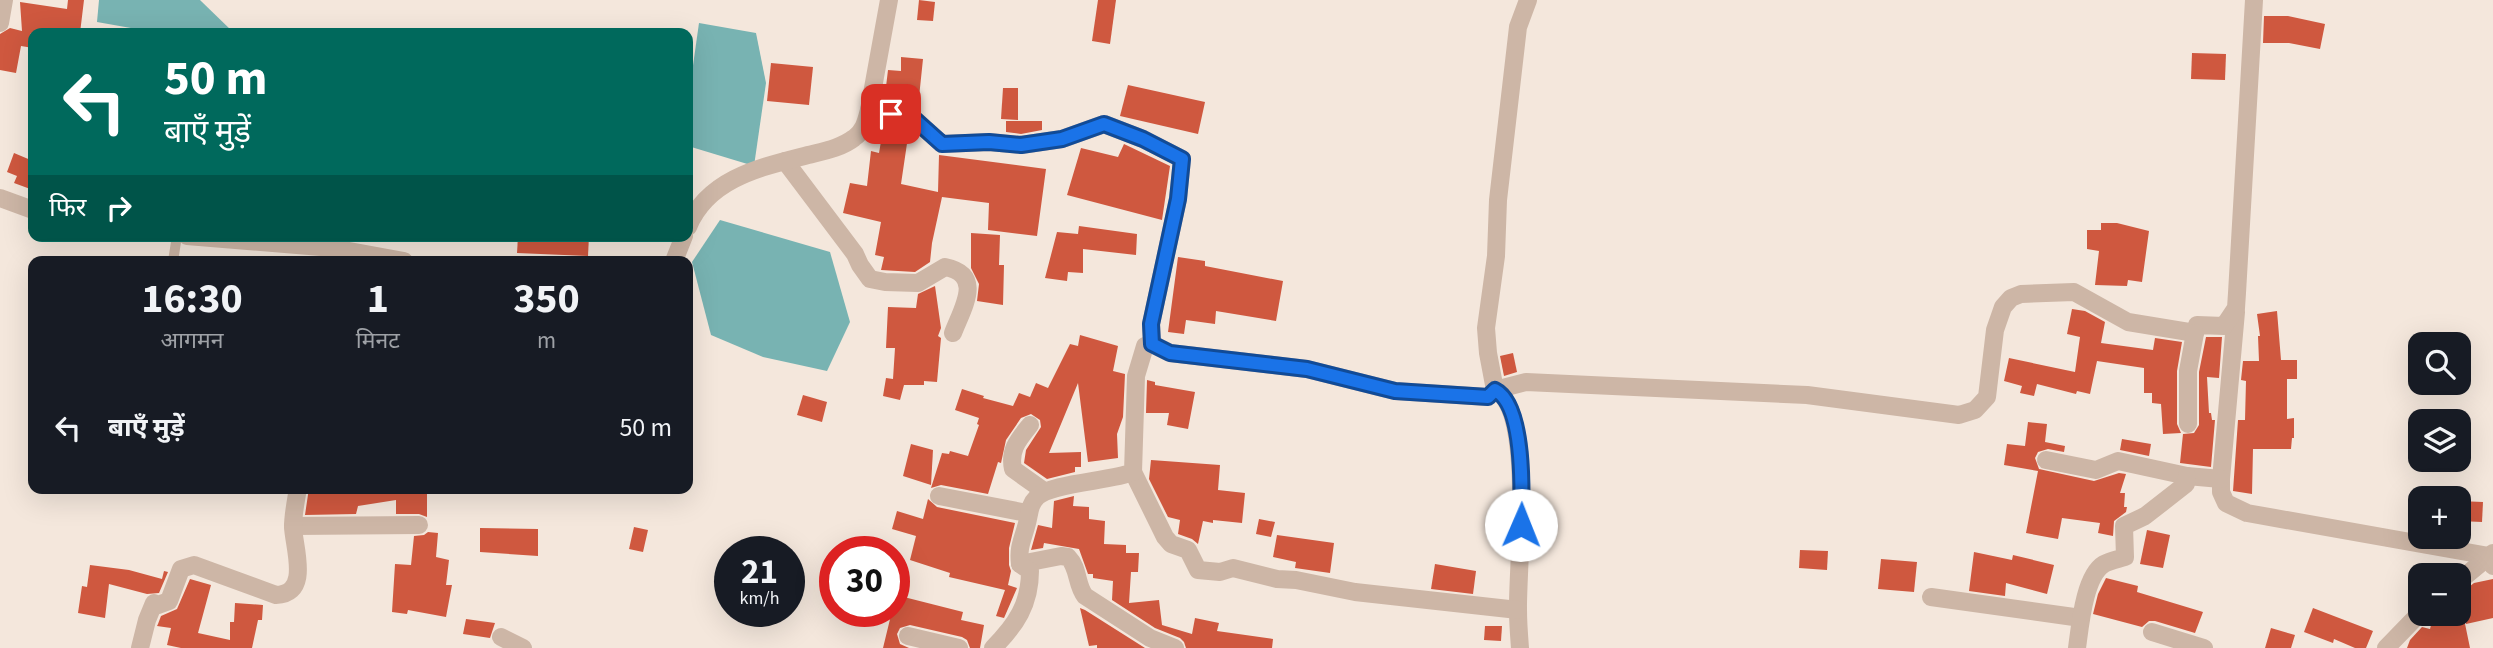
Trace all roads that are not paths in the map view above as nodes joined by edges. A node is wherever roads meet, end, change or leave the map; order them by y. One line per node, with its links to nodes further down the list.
1 (4, 0): 5 (street)
2 (889, 0): 6 (street)
3 (1528, 0): 17 (street)
4 (2254, 0): 13 (street)
5 (0, 23)
6 (869, 110): 7 (street); 16 (street)
7 (785, 161): 10 (street); 14 (street)
8 (0, 198): 9 (street)
9 (28, 207)
10 (693, 216)
11 (233, 242): 12 (street)
12 (332, 255)
13 (2236, 308): 15 (street); 23 (street)
14 (953, 333)
15 (2195, 333): 17 (street); 18 (street)
16 (1152, 344): 17 (street); 21 (street)
17 (1495, 390): 34 (street)
18 (2188, 424)
19 (1030, 425): 24 (street)
20 (2046, 460): 22 (street)
21 (1133, 472): 24 (street); 34 (street)
22 (2187, 476): 23 (street); 35 (street)
23 (2221, 479): 30 (street)
24 (1044, 491): 27 (street)
25 (297, 494): 29 (street)
26 (940, 496): 27 (street)
27 (1027, 513): 31 (street)
28 (419, 525): 29 (street)
29 (293, 526): 40 (street)
30 (2492, 559): 32 (street)
31 (1020, 564): 43 (street); 44 (street)
32 (2471, 573)
33 (1931, 597): 35 (street)
34 (1518, 610): 45 (street)
35 (2081, 618): 46 (street)
36 (2408, 625): 48 (street)
37 (2151, 632): 47 (street)
38 (908, 636): 42 (street)
39 (500, 638): 41 (street)
40 (140, 648)
41 (523, 648)
42 (958, 648)
43 (993, 648)
44 (1175, 648)
45 (1520, 648)
46 (2077, 648)
47 (2204, 648)
48 (2386, 648)

